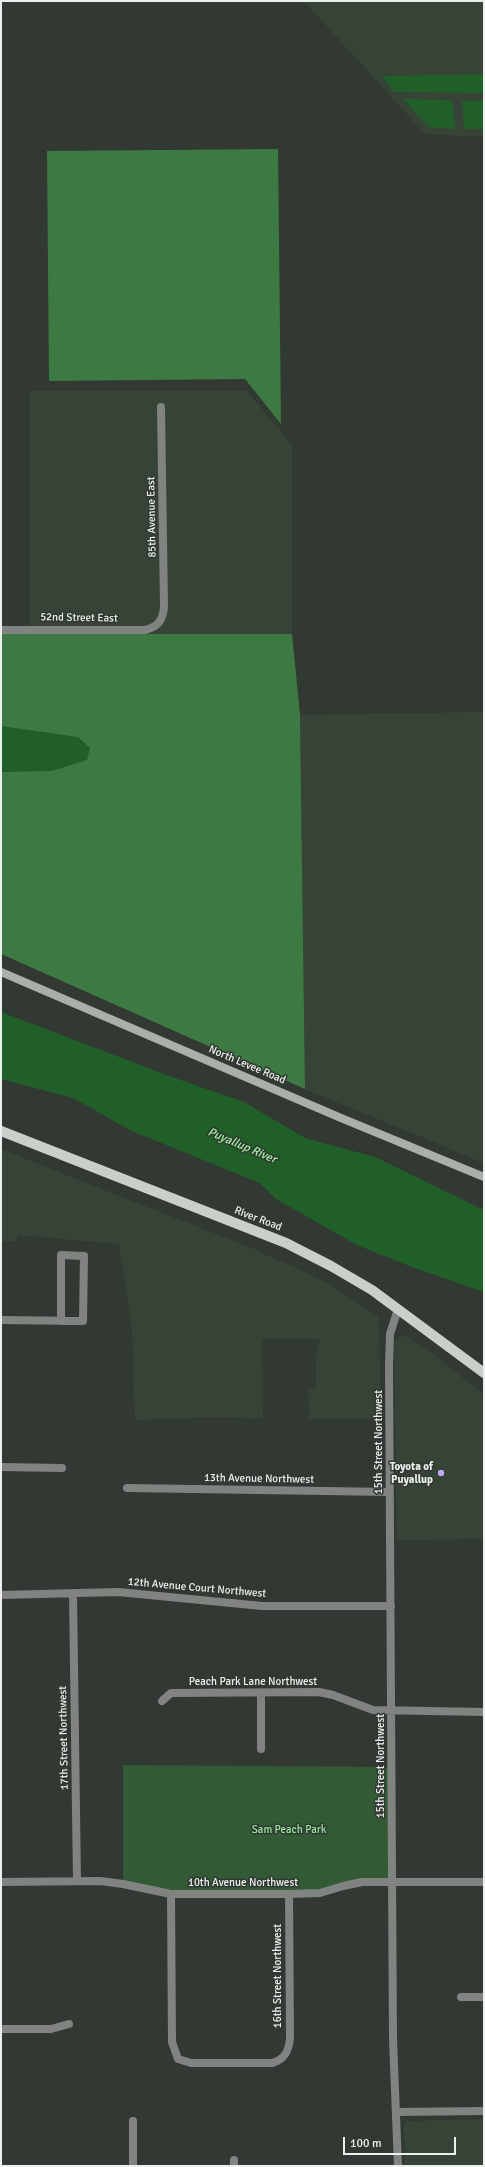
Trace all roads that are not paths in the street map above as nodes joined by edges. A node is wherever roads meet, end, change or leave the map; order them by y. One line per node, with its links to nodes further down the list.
1 (161, 406): 2 (street, 85th Avenue East)
2 (157, 626): 3 (street, 52nd Street East)
3 (1, 630)
4 (1, 972): 6 (street, North Levee Road)
5 (1, 1131): 7 (main road, River Road)
6 (484, 1177)
7 (398, 1309): 10 (main road, River Road); 14 (street, 15th Street Northwest)
8 (1, 1320): 9 (street)
9 (61, 1321): 9 (street)
10 (484, 1372)
11 (1, 1467): 12 (street)
12 (62, 1468)
13 (127, 1488): 14 (street, 13th Avenue Northwest)
14 (390, 1492): 17 (street, 15th Street Northwest)
15 (73, 1594): 16 (street, 12th Avenue Court Northwest); 17 (street, 12th Avenue Court Northwest); 23 (street, 17th Street Northwest)
16 (1, 1595)
17 (391, 1606): 20 (street, 15th Street Northwest)
18 (261, 1693): 19 (street, Peach Park Lane Northwest); 20 (street, Peach Park Lane Northwest); 22 (street)
19 (162, 1701)
20 (392, 1712): 21 (street, Peach Park Lane Northwest); 25 (street, 15th Street Northwest)
21 (484, 1712)
22 (262, 1749)
23 (77, 1881): 24 (street, 10th Avenue Northwest); 27 (street, 10th Avenue Northwest)
24 (1, 1882)
25 (393, 1882): 26 (street, 10th Avenue Northwest); 28 (street, 10th Avenue Northwest); 34 (street, 15th Street Northwest)
26 (484, 1882)
27 (171, 1894): 28 (street, 10th Avenue Northwest); 28 (street, 16th Street Northwest)
28 (289, 1894)
29 (461, 1997): 30 (street)
30 (484, 1997)
31 (69, 2024): 32 (street)
32 (1, 2029)
33 (484, 2111): 34 (street)
34 (397, 2112): 37 (street, 15th Street Northwest)
35 (133, 2121): 36 (street)
36 (133, 2166)
37 (398, 2166)

